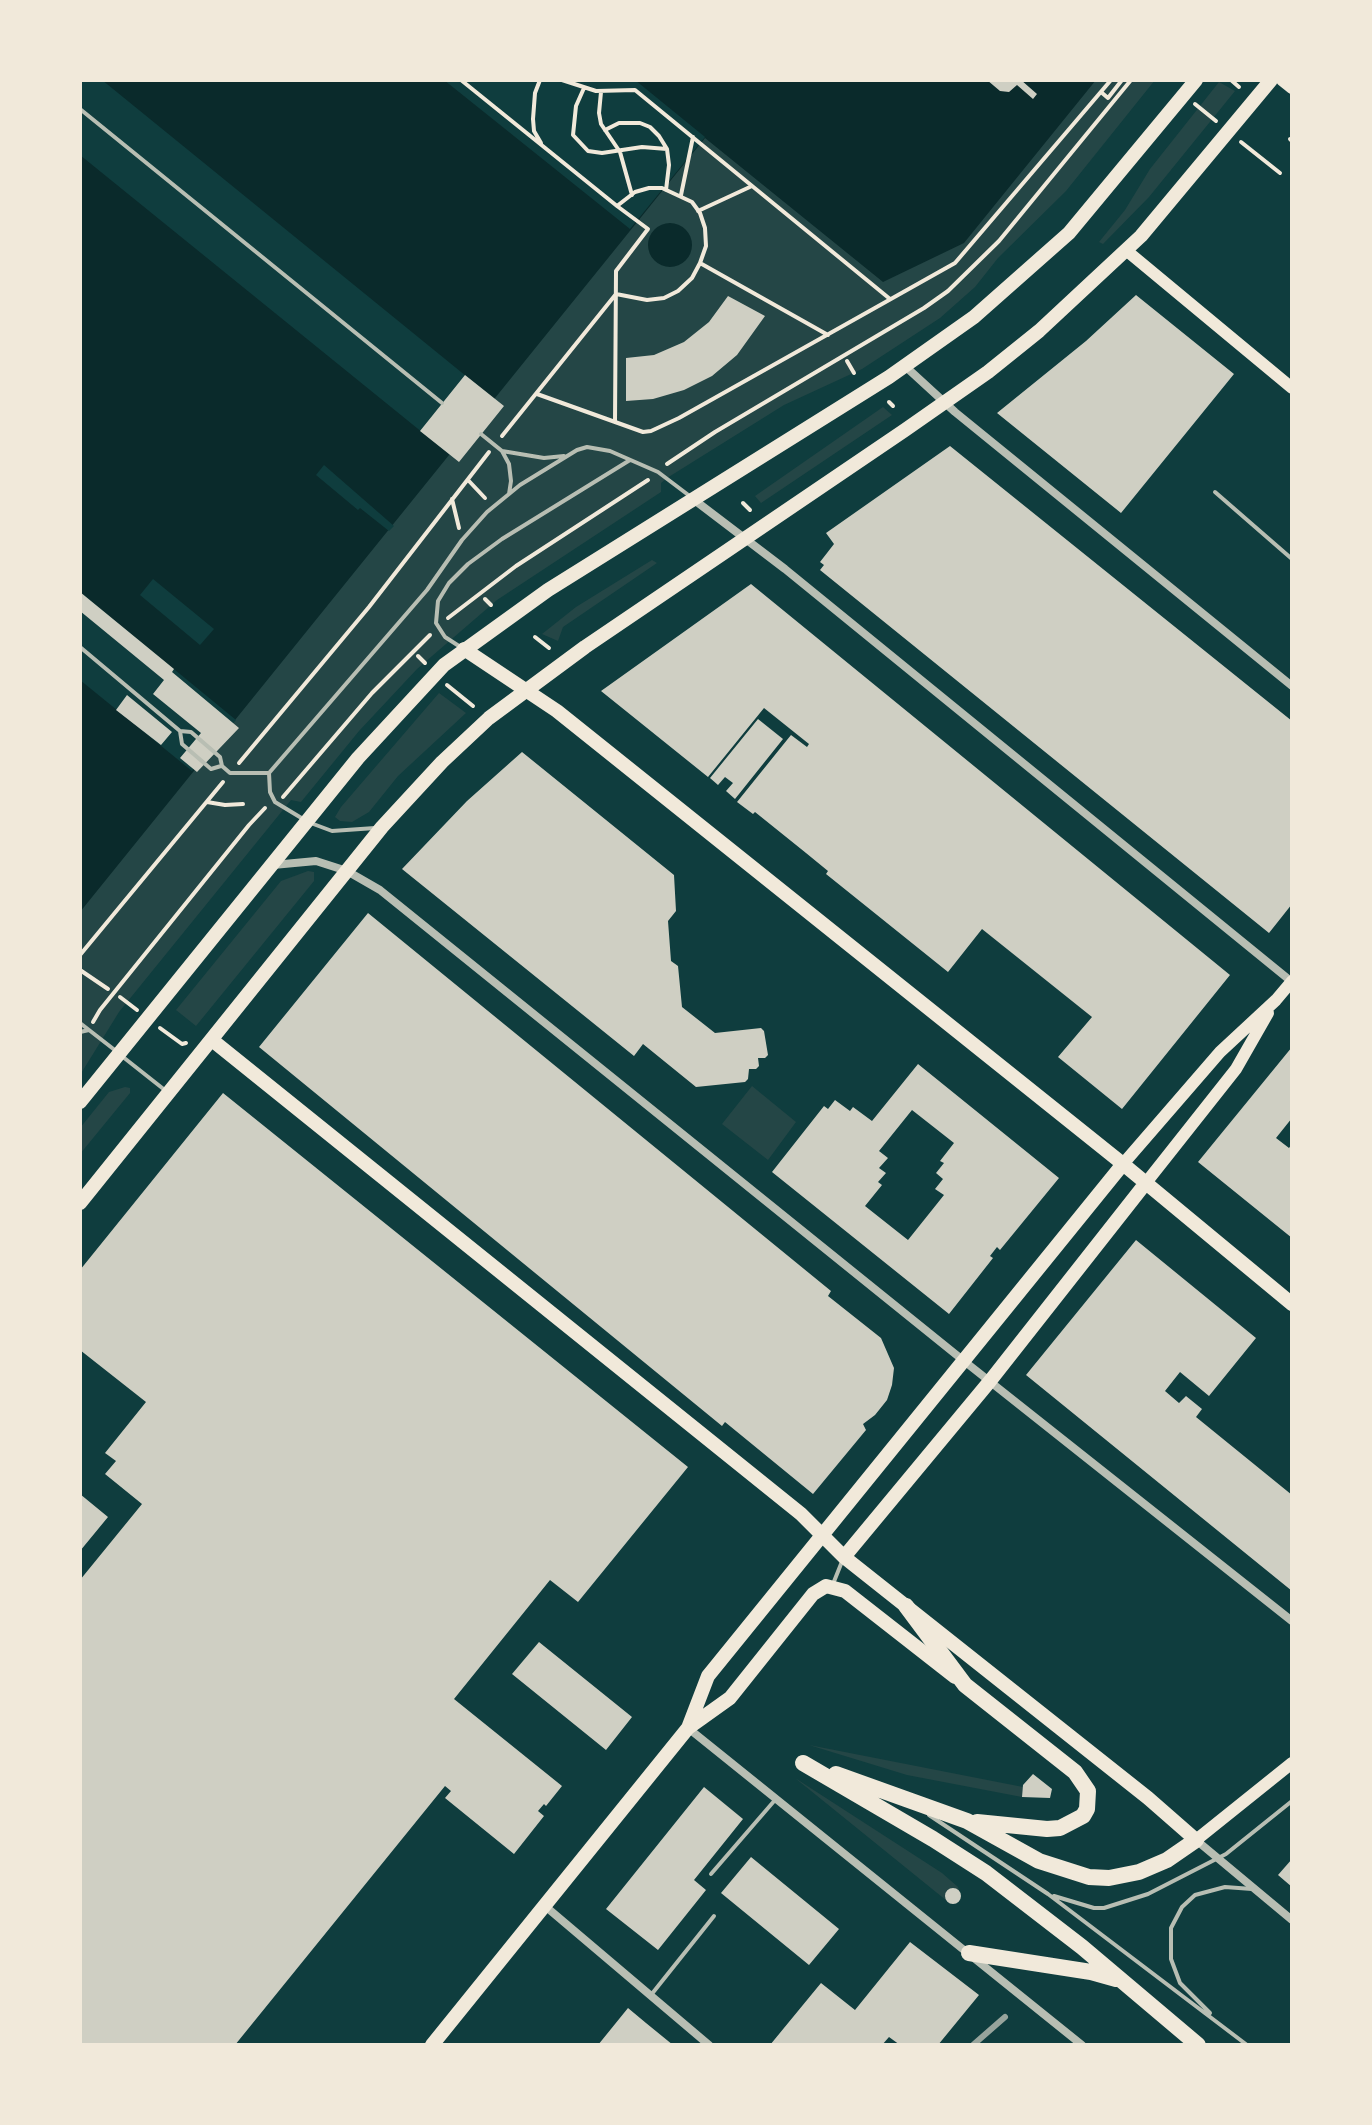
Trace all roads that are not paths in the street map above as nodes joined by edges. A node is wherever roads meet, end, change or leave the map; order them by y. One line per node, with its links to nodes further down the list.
1 (1196, 80): 7 (main road)
2 (1271, 80): 6 (main road)
3 (1282, 80): 4 (main road)
4 (1292, 88)
5 (80, 109): 10 (lane)
6 (1127, 251): 8 (main road); 9 (main road)
7 (906, 367): 9 (street); 17 (main road)
8 (1292, 388)
9 (943, 402): 18 (main road); 22 (street)
10 (442, 403)
11 (481, 434): 12 (lane)
12 (502, 451): 13 (lane); 16 (lane)
13 (567, 456): 14 (lane); 16 (lane)
14 (630, 460): 17 (lane); 21 (lane)
15 (1215, 492): 19 (lane)
16 (509, 494): 26 (lane)
17 (693, 498): 18 (street); 21 (main road)
18 (746, 539): 23 (main road); 31 (street)
19 (1292, 559)
20 (80, 647): 24 (lane)
21 (464, 649): 23 (main road); 27 (main road)
22 (1292, 686)
23 (526, 690): 28 (main road); 40 (main road)
24 (180, 731): 25 (lane); 25 (lane)
25 (222, 766): 26 (lane)
26 (269, 773): 27 (lane)
27 (308, 822): 28 (lane); 29 (main road)
28 (382, 827): 30 (main road)
29 (272, 865): 30 (street); 37 (main road)
30 (347, 871): 36 (main road); 44 (street)
31 (1292, 982): 32 (main road)
32 (1276, 1000): 40 (main road); 41 (main road)
33 (80, 1023): 34 (lane)
34 (89, 1030): 35 (lane); 37 (lane)
35 (80, 1032)
36 (212, 1040): 38 (main road); 46 (main road)
37 (119, 1054): 38 (lane); 39 (main road)
38 (169, 1093): 42 (main road)
39 (80, 1102)
40 (1123, 1164): 41 (main road); 44 (main road)
41 (1145, 1184): 43 (main road); 45 (main road)
42 (80, 1203)
43 (1292, 1304)
44 (964, 1361): 45 (street); 46 (main road)
45 (990, 1381): 47 (main road); 50 (street)
46 (822, 1534): 47 (main road); 52 (main road)
47 (844, 1557): 48 (lane); 49 (main road)
48 (833, 1586): 51 (main road); 52 (main road)
49 (906, 1606): 51 (highway); 58 (main road)
50 (1292, 1621)
51 (965, 1685): 57 (highway)
52 (688, 1728): 54 (street); 63 (main road)
53 (1292, 1763): 58 (main road)
54 (776, 1798): 60 (lane); 66 (street)
55 (904, 1799): 57 (highway); 62 (lane); 67 (highway)
56 (1292, 1801): 59 (lane)
57 (967, 1821): 58 (highway)
58 (1196, 1840): 59 (street)
59 (1218, 1859): 61 (street); 62 (lane)
60 (711, 1874)
61 (1255, 1890): 65 (street); 69 (lane)
62 (1048, 1894): 69 (lane)
63 (545, 1906): 68 (street); 70 (main road)
64 (714, 1916): 68 (lane)
65 (1292, 1920)
66 (969, 1953): 67 (highway); 72 (street)
67 (1125, 1982): 73 (highway)
68 (651, 1995): 71 (street)
69 (1224, 2026): 74 (lane)
70 (432, 2045)
71 (709, 2045)
72 (1082, 2045)
73 (1198, 2045)
74 (1247, 2045)

